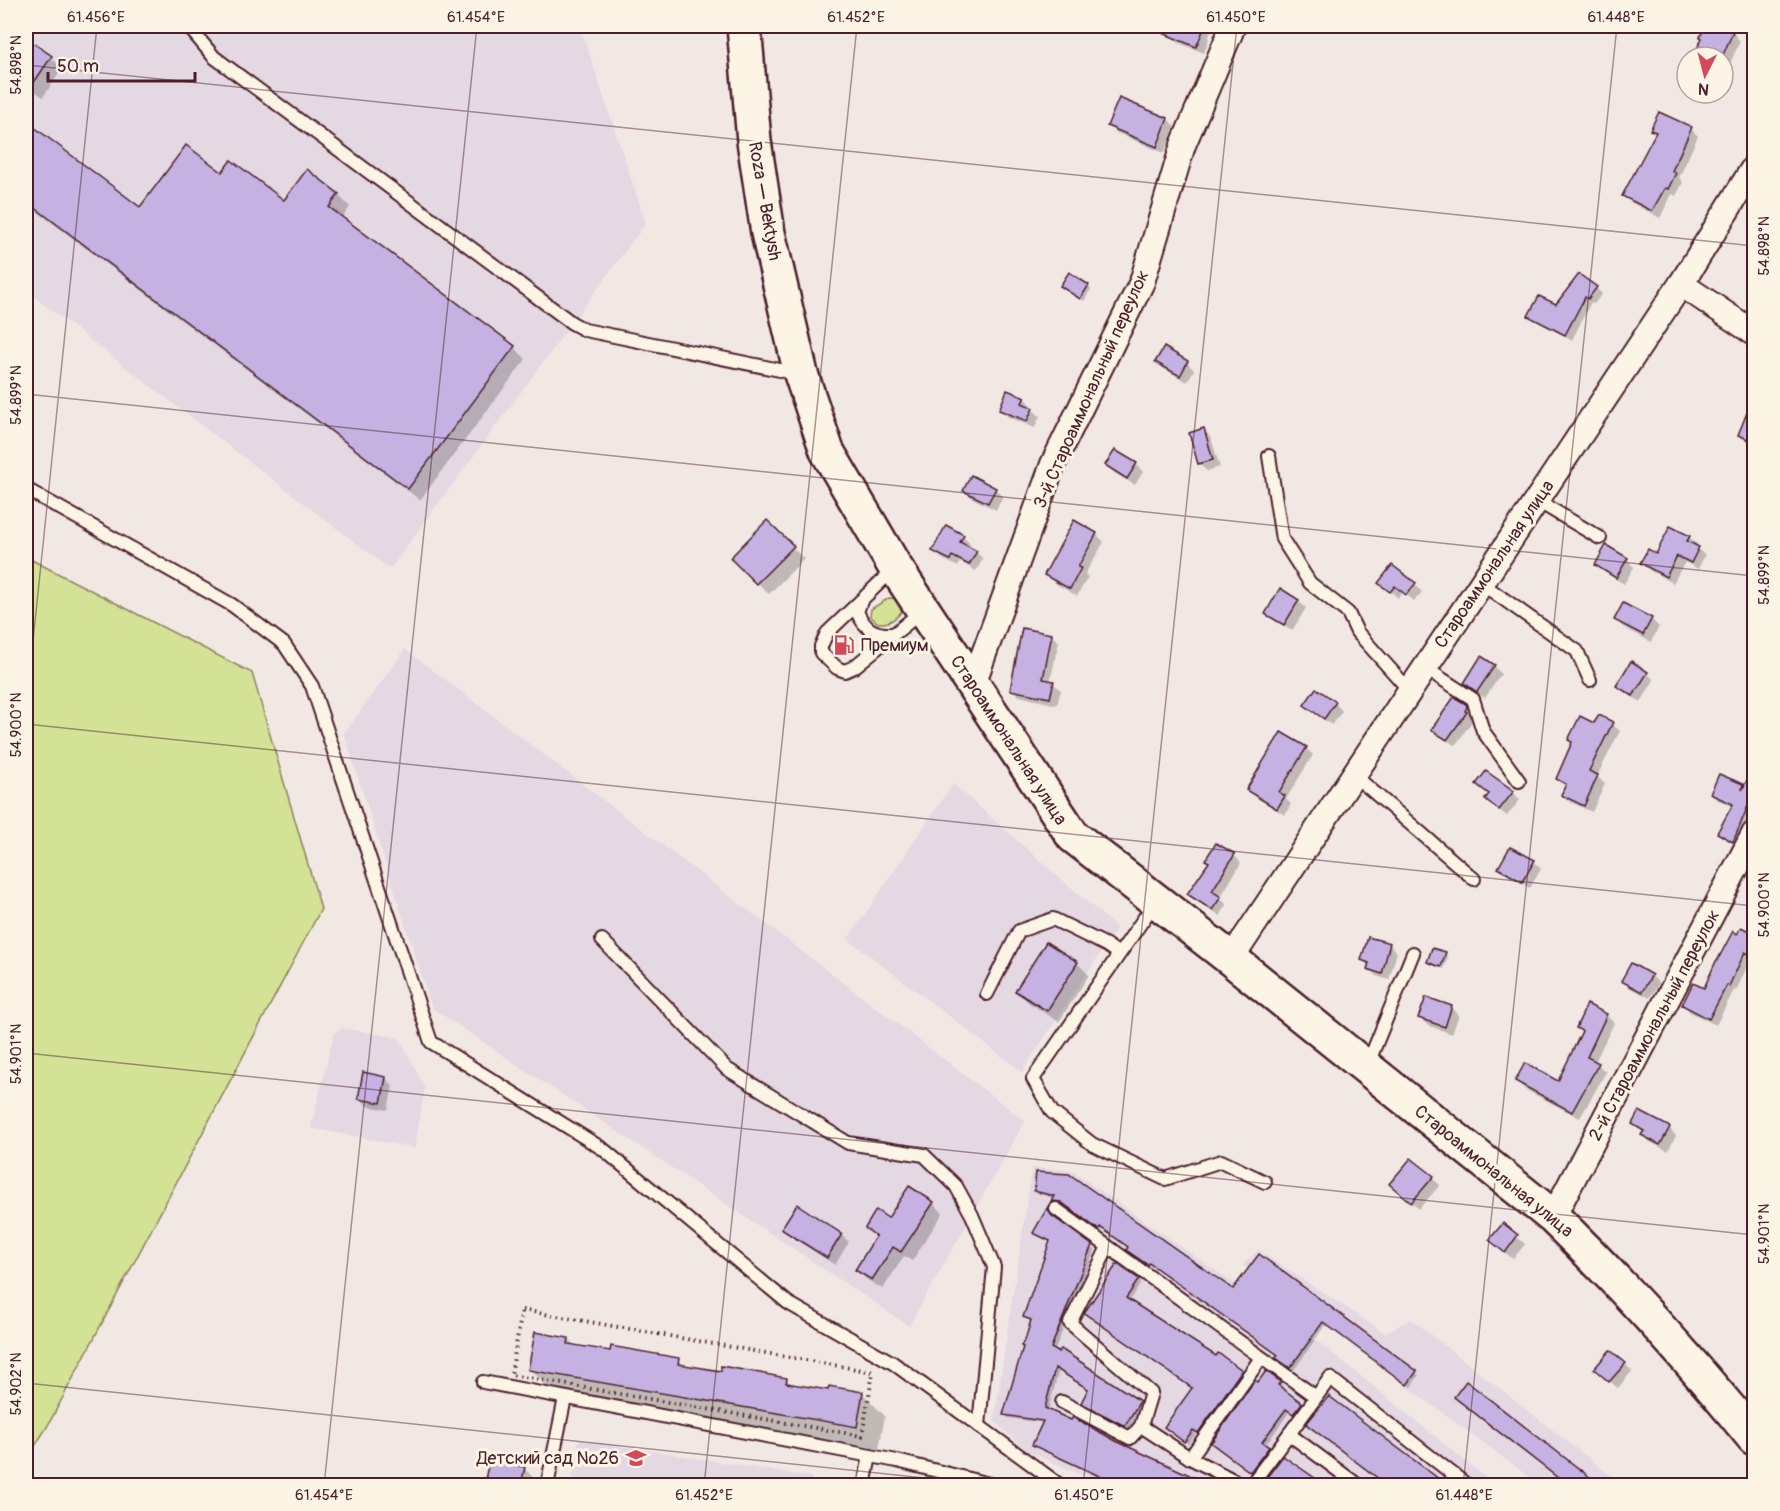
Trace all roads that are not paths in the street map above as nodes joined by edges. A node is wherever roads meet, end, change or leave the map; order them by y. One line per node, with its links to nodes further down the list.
1 (188, 26): 7 (lane)
2 (744, 26): 7 (street, Roza — Bektysh)
3 (1233, 26): 19 (street, 3-й Староаммональный переулок)
4 (1755, 167): 5 (street, Староаммональная улица)
5 (1681, 284): 6 (street); 10 (street, Староаммональная улица)
6 (1755, 333)
7 (801, 374): 12 (street, Староаммональная улица)
8 (1269, 456): 20 (lane)
9 (26, 489): 41 (lane)
10 (1536, 500): 11 (lane); 13 (street, Староаммональная улица)
11 (1600, 538)
12 (896, 567): 14 (lane); 15 (street, Староаммональная улица)
13 (1481, 583): 17 (street, Староаммональная улица); 18 (lane)
14 (861, 600): 16 (lane); 16 (lane)
15 (924, 610): 16 (lane); 19 (street, Староаммональная улица)
16 (894, 634)
17 (1425, 668): 20 (street, Староаммональная улица); 22 (lane)
18 (1590, 680)
19 (973, 684): 25 (street, Староаммональная улица)
20 (1410, 691): 21 (street, Староаммональная улица)
21 (1354, 775): 24 (lane); 29 (street, Староаммональная улица)
22 (1519, 781)
23 (1755, 834): 34 (street, 2-й Староаммональный переулок)
24 (1474, 879)
25 (1156, 901): 28 (lane); 29 (street, Староаммональная улица)
26 (602, 940): 41 (lane)
27 (1413, 953): 31 (lane)
28 (1119, 954): 30 (lane); 32 (lane)
29 (1231, 959): 31 (street, Староаммональная улица)
30 (987, 994)
31 (1366, 1068): 34 (street, Староаммональная улица)
32 (1265, 1182)
33 (1056, 1209): 35 (lane)
34 (1553, 1217): 44 (street, Староаммональная улица)
35 (1108, 1247): 36 (lane); 42 (lane)
36 (1261, 1358): 38 (lane); 46 (lane)
37 (483, 1382): 39 (lane)
38 (1316, 1397): 43 (lane); 54 (lane)
39 (565, 1398): 45 (lane); 47 (lane)
40 (1062, 1402): 42 (lane)
41 (979, 1426): 50 (lane)
42 (1141, 1426): 46 (lane)
43 (1289, 1434): 52 (lane); 53 (lane)
44 (1755, 1438)
45 (870, 1456): 48 (lane); 49 (lane)
46 (1190, 1458): 51 (lane)
47 (547, 1485)
48 (864, 1485)
49 (997, 1485)
50 (1061, 1485)
51 (1245, 1485)
52 (1250, 1485)
53 (1359, 1485)
54 (1468, 1485)

